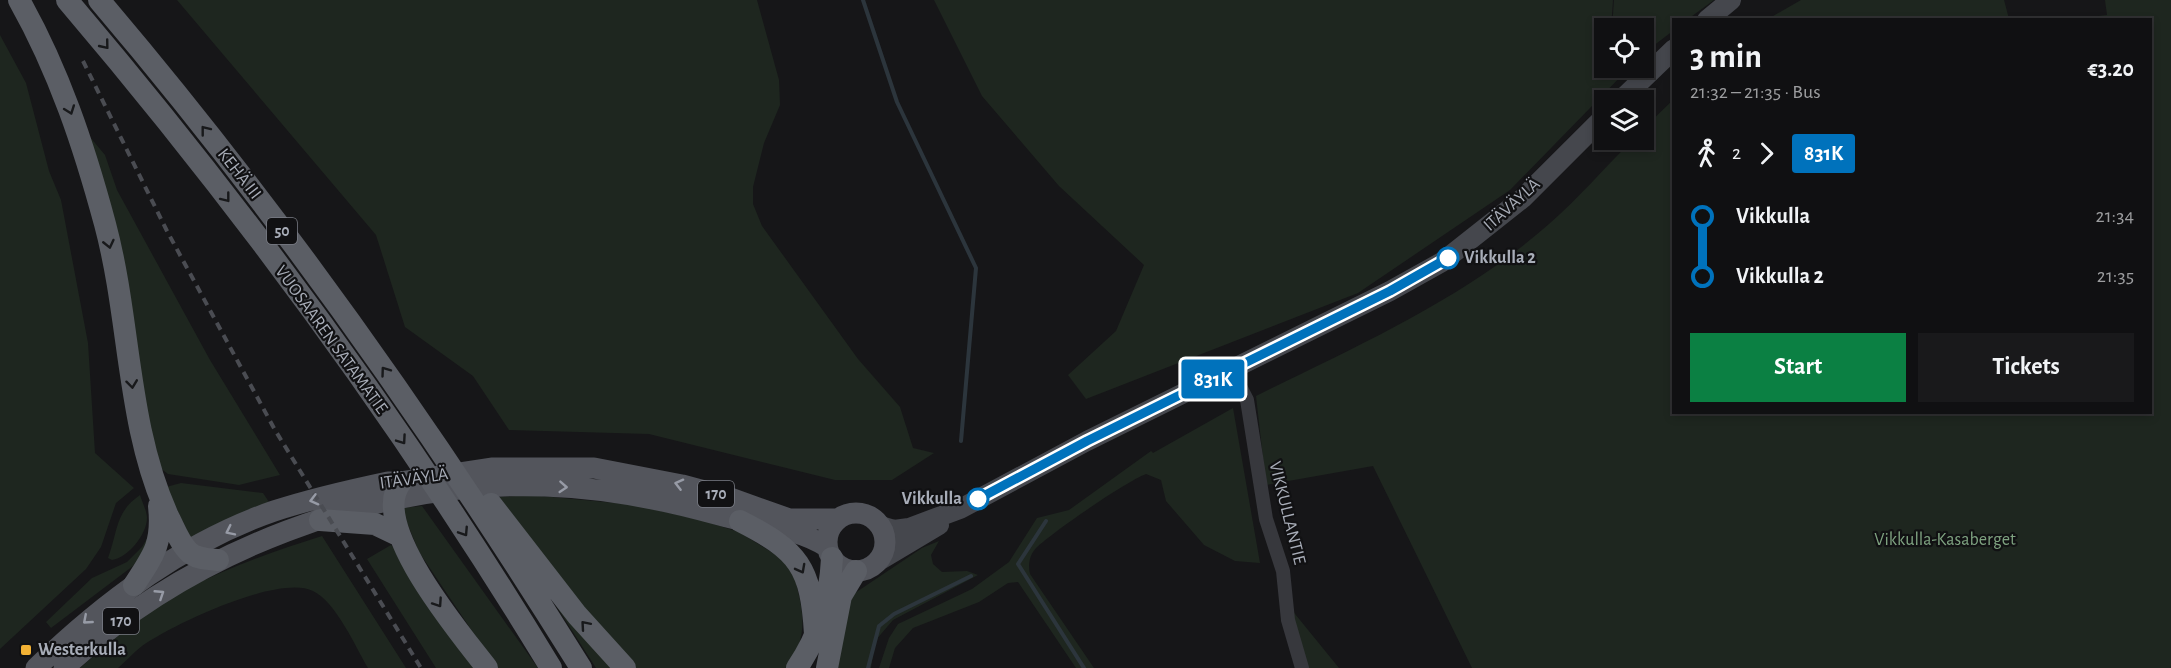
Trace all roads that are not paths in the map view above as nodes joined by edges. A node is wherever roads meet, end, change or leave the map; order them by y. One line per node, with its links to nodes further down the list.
1 (19, 0): 12 (highway, one-way to 12)
2 (67, 0): 31 (highway, VUOSAAREN SATAMATIE, one-way to 31)
3 (99, 0): 10 (highway, KEHÄ III / 50, one-way to 3)
4 (1731, 0): 5 (main road)
5 (1709, 18)
6 (1672, 51): 7 (main road)
7 (1631, 90)
8 (1594, 127): 9 (main road, ITÄVÄYLÄ)
9 (1231, 369): 15 (main road, ITÄVÄYLÄ); 36 (street, VIKKULLANTIE)
10 (454, 471): 32 (highway); 33 (highway, one-way to 10)
11 (499, 477): 13 (main road, ITÄVÄYLÄ / 170); 16 (main road, ITÄVÄYLÄ / 170, one-way to 11); 18 (main road, ITÄVÄYLÄ / 170, one-way to 18)
12 (156, 490): 21 (highway); 26 (highway)
13 (401, 494): 14 (main road, ITÄVÄYLÄ / 170); 20 (highway)
14 (365, 507): 17 (highway); 20 (highway); 21 (main road, ITÄVÄYLÄ / 170, one-way to 21)
15 (960, 509): 19 (main road, ITÄVÄYLÄ); 24 (main road, ITÄVÄYLÄ)
16 (837, 519): 19 (main road); 22 (main road)
17 (320, 520): 23 (main road, 170)
18 (740, 521): 22 (main road, ITÄVÄYLÄ / 170); 27 (highway, one-way to 27)
19 (881, 526): 24 (main road)
20 (398, 535): 30 (highway, one-way to 30)
21 (188, 552): 23 (highway); 26 (main road, ITÄVÄYLÄ / 170)
22 (829, 553): 25 (main road); 27 (highway)
23 (218, 560): 29 (main road, 170, one-way to 23)
24 (878, 562): 25 (main road)
25 (856, 571): 35 (highway)
26 (134, 585): 28 (main road, ITÄVÄYLÄ / 170, one-way to 28)
27 (815, 634): 34 (highway)
28 (36, 668)
29 (64, 668)
30 (487, 668)
31 (551, 668)
32 (581, 668)
33 (625, 668)
34 (797, 668)
35 (827, 668)
36 (1302, 668)

